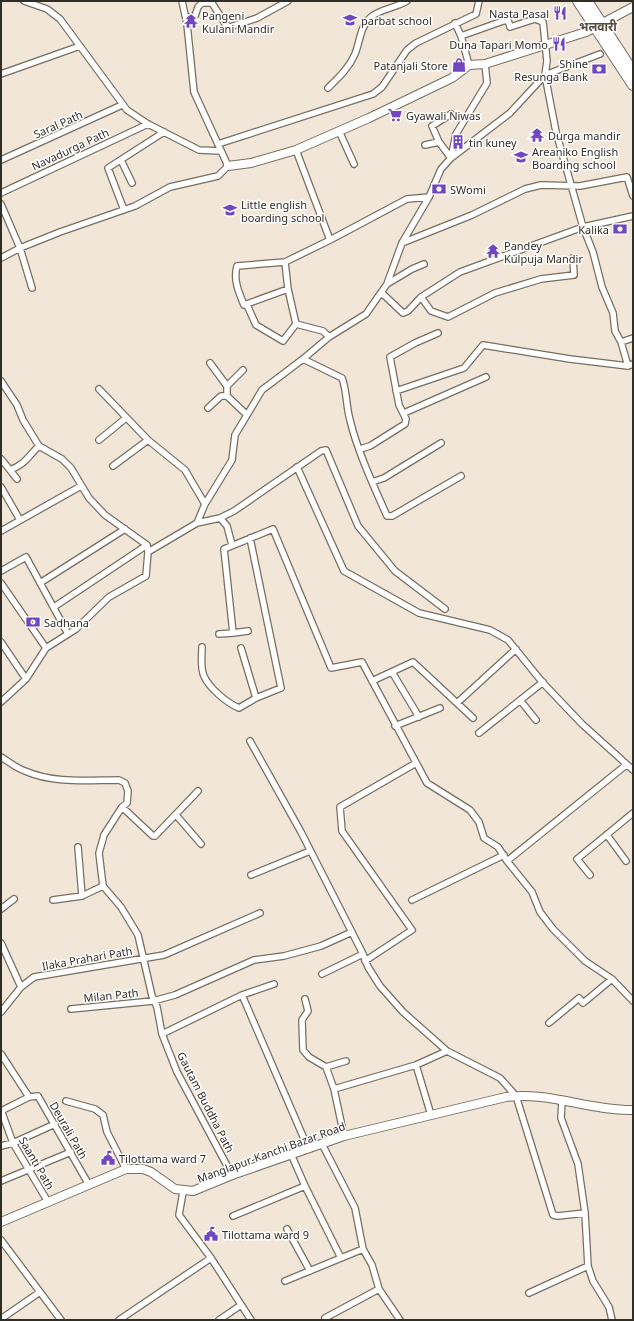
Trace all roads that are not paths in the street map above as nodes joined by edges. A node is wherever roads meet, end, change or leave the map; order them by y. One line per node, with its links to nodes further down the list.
1 (24, 1): 13 (street)
2 (182, 1): 9 (street)
3 (288, 1): 9 (street)
4 (407, 1): 22 (street)
5 (479, 1): 10 (street)
6 (578, 1): 11 (highway)
7 (587, 1): 11 (highway)
8 (633, 7): 11 (street)
9 (186, 18): 29 (street)
10 (455, 23): 12 (street); 29 (street)
11 (598, 26): 14 (street); 18 (highway); 21 (highway)
12 (461, 36): 14 (street); 17 (street)
13 (80, 46): 19 (street); 23 (street)
14 (546, 46): 16 (street); 20 (street)
15 (600, 54): 20 (street)
16 (485, 64): 17 (street); 33 (street)
17 (469, 65): 27 (street)
18 (633, 72)
19 (1, 74)
20 (545, 75): 33 (street); 39 (street)
21 (633, 85)
22 (328, 88)
23 (122, 105): 25 (street); 34 (street, Saral Path)
24 (451, 114): 28 (street)
25 (148, 124): 26 (street); 40 (street, Navadurga Path)
26 (164, 132): 32 (street); 35 (street)
27 (338, 132): 31 (street); 36 (street)
28 (439, 142): 30 (street); 33 (street)
29 (218, 144): 32 (street)
30 (424, 144)
31 (296, 150): 37 (street); 47 (street)
32 (221, 151): 37 (street)
33 (451, 158): 42 (street)
34 (1, 160)
35 (121, 160): 38 (street); 44 (street)
36 (354, 164)
37 (228, 166): 44 (street)
38 (132, 183)
39 (572, 184): 41 (street); 46 (street); 48 (street)
40 (1, 193)
41 (633, 196)
42 (429, 197): 47 (street); 48 (street)
43 (1, 204): 49 (street)
44 (124, 210): 49 (street)
45 (633, 216): 46 (street)
46 (583, 227): 58 (street); 64 (street)
47 (330, 240): 52 (street)
48 (402, 243): 54 (street)
49 (20, 248): 50 (street); 55 (street)
50 (1, 258)
51 (572, 258): 58 (street)
52 (285, 262): 56 (street); 59 (street)
53 (424, 264): 54 (street)
54 (387, 284): 57 (street)
55 (32, 288)
56 (288, 289): 59 (street); 60 (street)
57 (380, 294): 58 (street); 62 (street)
58 (421, 297)
59 (247, 305): 60 (street)
60 (296, 324): 62 (street)
61 (438, 333): 73 (street)
62 (329, 337): 65 (street)
63 (633, 338): 64 (street)
64 (620, 342): 67 (street)
65 (304, 359): 77 (street); 83 (street)
66 (210, 363): 71 (street)
67 (630, 365): 73 (street)
68 (242, 370): 71 (street)
69 (486, 377): 76 (street)
70 (1, 381): 82 (street)
71 (227, 386): 74 (street)
72 (99, 390): 78 (street)
73 (396, 391): 76 (street)
74 (227, 396): 75 (street); 77 (street)
75 (208, 408)
76 (404, 413): 83 (street)
77 (246, 414): 93 (street)
78 (126, 418): 79 (street); 80 (street)
79 (99, 440)
80 (148, 440): 85 (street); 93 (street)
81 (441, 443): 90 (street)
82 (39, 446): 87 (street); 91 (street)
83 (360, 449): 90 (street)
84 (1, 459): 87 (street)
85 (113, 466)
86 (297, 467): 94 (street); 107 (street); 116 (street)
87 (10, 470): 89 (street)
88 (461, 476): 90 (street)
89 (16, 479)
90 (372, 482)
91 (81, 486): 95 (street); 97 (street)
92 (1, 487): 95 (street)
93 (205, 504): 96 (street)
94 (220, 518): 96 (street); 100 (street)
95 (20, 520): 98 (street)
96 (197, 523): 102 (street)
97 (125, 529): 101 (street); 105 (street)
98 (1, 531)
99 (250, 538): 100 (street); 119 (street); 121 (street)
100 (232, 545): 109 (street)
101 (147, 546): 102 (street); 106 (street)
102 (148, 552): 110 (street)
103 (1, 571): 105 (street)
104 (1, 583): 114 (street)
105 (40, 583): 106 (street)
106 (54, 608): 110 (street)
107 (445, 609)
108 (248, 631): 109 (street)
109 (233, 633): 111 (street)
110 (68, 634): 114 (street)
111 (218, 634)
112 (1, 642): 118 (street)
113 (202, 647): 121 (street)
114 (46, 648): 118 (street)
115 (241, 648): 121 (street)
116 (516, 649): 120 (street); 124 (street)
117 (392, 672): 119 (street); 124 (street); 126 (street)
118 (26, 679): 123 (street)
119 (372, 681): 129 (street)
120 (543, 682): 122 (street); 134 (street)
121 (256, 698)
122 (520, 700): 128 (street); 130 (street)
123 (1, 702)
124 (457, 703): 127 (street)
125 (440, 708): 126 (street)
126 (419, 717): 129 (street)
127 (473, 718)
128 (536, 720)
129 (395, 726): 133 (street)
130 (479, 733)
131 (250, 741): 143 (street)
132 (1, 757): 137 (street)
133 (416, 763): 144 (street); 159 (street)
134 (626, 765): 135 (street); 144 (street)
135 (633, 770)
136 (198, 791): 139 (street)
137 (122, 807): 139 (street); 148 (street)
138 (632, 814): 140 (street)
139 (176, 815): 141 (street)
140 (606, 835): 145 (street); 147 (street)
141 (201, 844)
142 (78, 846): 149 (street)
143 (310, 852): 146 (street); 155 (street)
144 (505, 858): 152 (street); 161 (street)
145 (626, 862)
146 (251, 875)
147 (590, 875)
148 (103, 886): 149 (street); 158 (street, Gautam Buddha Path)
149 (82, 896): 151 (street)
150 (14, 899): 153 (street)
151 (53, 900)
152 (412, 900)
153 (1, 909)
154 (260, 913): 158 (street, Ilaka Prahari Path)
155 (352, 932): 157 (street); 166 (street, Milan Path)
156 (1, 943): 163 (street)
157 (363, 954): 159 (street); 160 (street)
158 (143, 958): 163 (street, Ilaka Prahari Path); 166 (street, Gautam Buddha Path)
159 (365, 961): 172 (street)
160 (322, 974)
161 (612, 979): 167 (street); 170 (street)
162 (274, 984): 164 (street)
163 (21, 987): 169 (street, Ilaka Prahari Path)
164 (242, 996): 171 (street); 190 (street)
165 (305, 999): 176 (street)
166 (153, 1001): 168 (street, Milan Path); 171 (street, Gautam Buddha Path)
167 (633, 1001)
168 (71, 1009)
169 (1, 1011)
170 (549, 1023)
171 (162, 1034): 195 (street, Gautam Buddha Path)
172 (447, 1051): 175 (street); 178 (street)
173 (1, 1054): 179 (street, Deurali Path)
174 (346, 1060): 176 (street)
175 (416, 1065): 177 (street); 184 (street)
176 (326, 1067): 177 (street)
177 (334, 1089): 186 (street)
178 (516, 1096): 181 (street, Manglapur-Kanchi Bazar Road); 184 (street, Manglapur-Kanchi Bazar Road); 201 (street)
179 (29, 1097): 183 (street); 185 (street, Deurali Path)
180 (66, 1101): 194 (street)
181 (562, 1101): 182 (street, Manglapur-Kanchi Bazar Road); 201 (street)
182 (633, 1110)
183 (1, 1111): 187 (street, Saanti Path)
184 (431, 1115): 186 (street, Manglapur-Kanchi Bazar Road)
185 (55, 1124): 187 (street); 191 (street, Deurali Path)
186 (344, 1136): 188 (street, Manglapur-Kanchi Bazar Road)
187 (13, 1143): 189 (street); 193 (street, Saanti Path)
188 (322, 1144): 190 (street, Manglapur-Kanchi Bazar Road); 206 (street)
189 (1, 1146)
190 (308, 1148): 192 (street, Manglapur-Kanchi Bazar Road)
191 (71, 1152): 193 (street); 197 (street, Deurali Path)
192 (291, 1154): 195 (street, Manglapur-Kanchi Bazar Road); 198 (street)
193 (29, 1170): 196 (street); 200 (street, Saanti Path)
194 (126, 1170): 197 (street); 199 (street)
195 (232, 1175): 199 (street, Manglapur-Kanchi Bazar Road)
196 (1, 1181)
197 (89, 1184): 200 (street)
198 (305, 1186): 202 (street); 208 (street)
199 (182, 1192): 207 (street)
200 (48, 1202): 203 (street)
201 (585, 1213): 209 (street)
202 (233, 1216)
203 (1, 1222)
204 (287, 1229): 210 (street)
205 (1, 1240): 213 (street)
206 (363, 1248): 208 (street); 212 (street)
207 (211, 1258): 215 (street); 219 (street)
208 (341, 1258): 210 (street)
209 (588, 1266): 214 (street); 223 (street)
210 (310, 1270): 211 (street)
211 (285, 1281)
212 (379, 1289): 216 (street); 222 (street)
213 (40, 1292): 217 (street); 218 (street)
214 (529, 1293)
215 (241, 1305): 220 (street); 221 (street)
216 (324, 1318)
217 (1, 1319)
218 (61, 1320)
219 (119, 1320)
220 (219, 1320)
221 (251, 1320)
222 (400, 1320)
223 (612, 1320)

